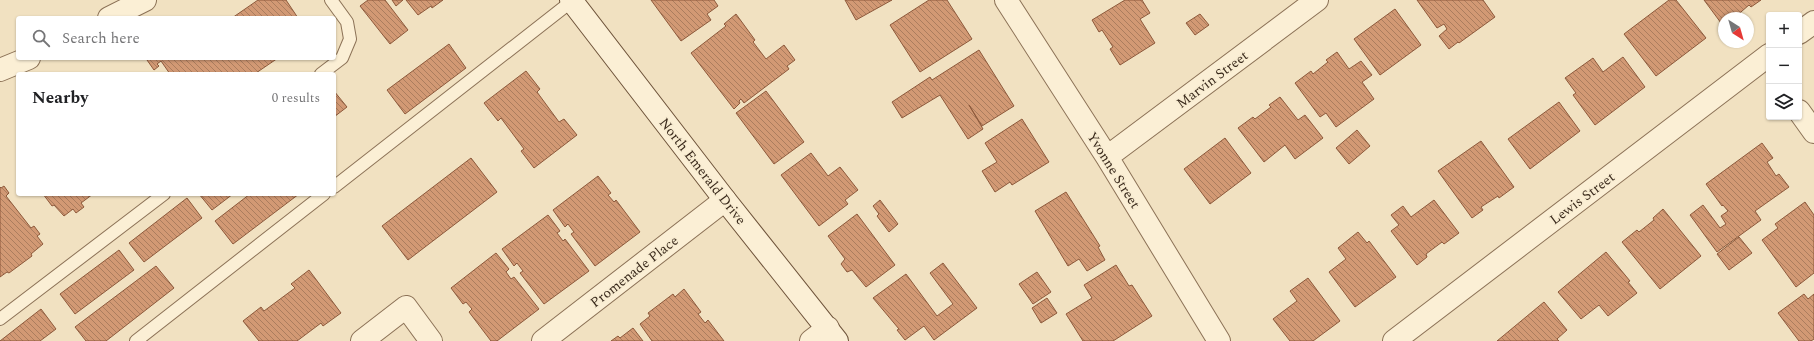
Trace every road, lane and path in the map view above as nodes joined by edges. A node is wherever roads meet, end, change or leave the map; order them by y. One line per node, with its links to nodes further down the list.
1 (146, 0): 6 (street)
2 (331, 0): 12 (lane)
3 (1006, 0): 15 (street, Yvonne Street)
4 (1317, 0): 15 (street, Marvin Street)
5 (571, 1): 16 (lane); 19 (street, North Emerald Drive)
6 (113, 16)
7 (1814, 22): 8 (street)
8 (1802, 31)
9 (24, 60): 11 (street)
10 (1766, 62): 27 (street, Lewis Street)
11 (0, 70)
12 (324, 72)
13 (1802, 115): 14 (street)
14 (1814, 132)
15 (1107, 157): 26 (street, Yvonne Street)
16 (336, 184)
17 (161, 196): 20 (lane)
18 (321, 196): 22 (lane)
19 (725, 200): 21 (street, North Emerald Drive); 25 (street, Promenade Place)
20 (0, 319)
21 (826, 337)
22 (136, 341)
23 (362, 341): 24 (street)
24 (431, 341)
25 (543, 341)
26 (1219, 341)
27 (1394, 341)

